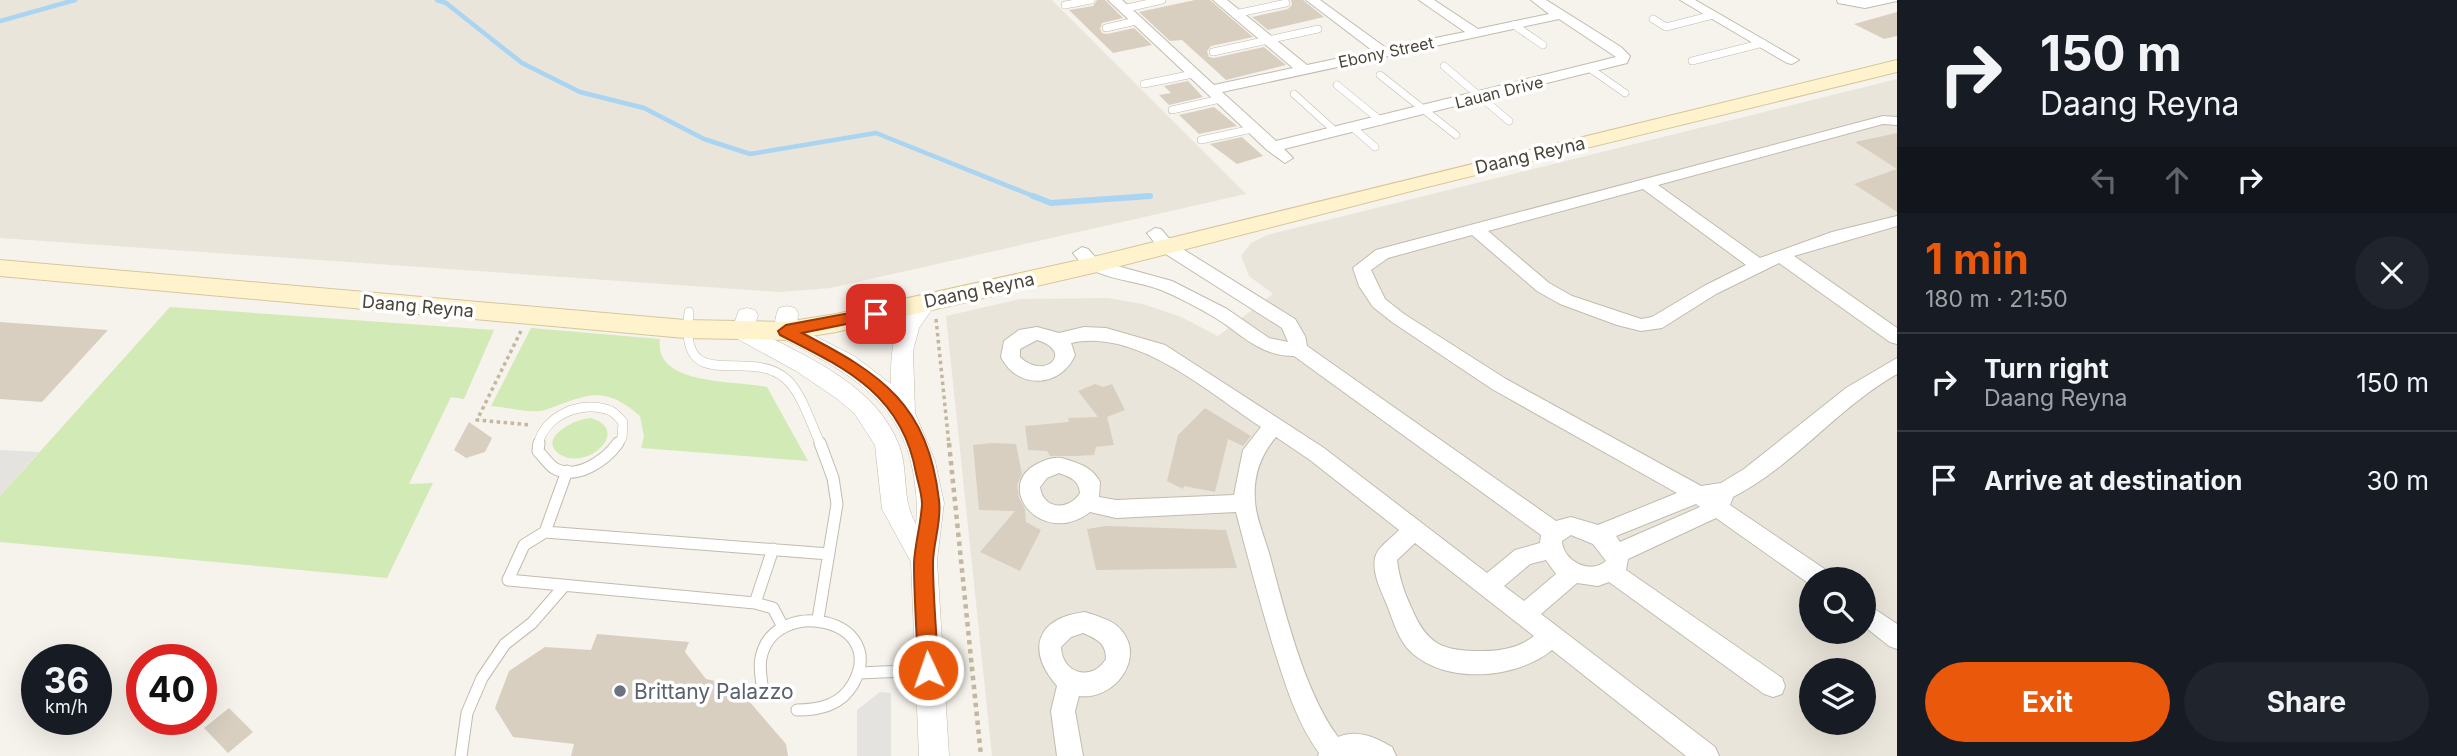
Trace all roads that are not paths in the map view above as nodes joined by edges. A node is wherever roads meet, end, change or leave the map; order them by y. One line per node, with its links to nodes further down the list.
1 (1091, 0): 11 (lane)
2 (1162, 0): 12 (lane)
3 (1219, 0): 13 (street)
4 (1312, 0): 27 (street)
5 (1425, 0): 21 (street)
6 (1537, 0): 14 (street, Lauan Drive)
7 (1686, 0): 15 (street)
8 (1891, 0): 9 (street)
9 (1849, 2)
10 (1286, 3): 13 (lane)
11 (1066, 5)
12 (1119, 5): 17 (street)
13 (1235, 14): 22 (street)
14 (1561, 15): 18 (street, Ebony Street); 33 (street, Lauan Drive)
15 (1713, 15): 16 (lane); 23 (street)
16 (1653, 19)
17 (1136, 21): 19 (lane); 34 (street)
18 (1514, 25): 21 (street, Ebony Street); 24 (lane)
19 (1105, 28)
20 (1318, 29): 22 (lane)
21 (1476, 33): 27 (street, Ebony Street)
22 (1268, 40): 25 (lane); 32 (street)
23 (1763, 43): 28 (street); 29 (lane)
24 (1543, 45)
25 (1213, 52)
26 (1897, 52): 36 (main road, Daang Reyna)
27 (1384, 53): 32 (street, Ebony Street)
28 (1792, 60)
29 (1692, 61)
30 (1444, 66): 42 (lane)
31 (1897, 66): 36 (main road, Daang Reyna)
32 (1304, 70): 40 (street, Ebony Street)
33 (1592, 70): 39 (lane); 42 (street, Lauan Drive)
34 (1193, 74): 37 (lane); 40 (street)
35 (1380, 75): 44 (lane)
36 (1830, 76): 59 (main road, Daang Reyna)
37 (1144, 84)
38 (1337, 85): 45 (lane)
39 (1625, 93)
40 (1215, 94): 43 (lane); 49 (street)
41 (1294, 94): 50 (lane)
42 (1479, 97): 44 (street, Lauan Drive); 46 (lane)
43 (1172, 110)
44 (1424, 110): 45 (street, Lauan Drive); 51 (lane)
45 (1381, 121): 48 (street, Lauan Drive)
46 (1509, 121)
47 (1897, 121): 56 (street)
48 (1352, 127): 50 (street, Lauan Drive); 54 (lane)
49 (1252, 129): 52 (lane); 53 (street)
50 (1335, 131): 53 (street, Lauan Drive)
51 (1456, 135)
52 (1201, 140)
53 (1272, 147): 55 (street)
54 (1375, 147)
55 (1285, 158)
56 (1646, 184): 58 (street); 63 (street)
57 (1897, 221): 61 (street)
58 (1475, 229): 63 (street); 77 (street)
59 (1161, 240): 62 (main road, Daang Reyna); 72 (street)
60 (0, 253): 65 (main road, Daang Reyna)
61 (1780, 256): 63 (street); 70 (street)
62 (1087, 259): 66 (main road, Daang Reyna); 68 (main road, Daang Reyna); 72 (street)
63 (1758, 265)
64 (0, 268): 65 (main road, Daang Reyna)
65 (128, 272): 67 (main road, Daang Reyna); 67 (main road, Daang Reyna)
66 (930, 301): 68 (main road, Daang Reyna); 74 (street)
67 (687, 320): 69 (main road, Daang Reyna); 86 (lane)
68 (786, 322): 69 (main road, Daang Reyna); 74 (street)
69 (744, 323): 87 (street)
70 (1897, 337)
71 (1058, 340): 75 (street)
72 (1298, 349): 84 (street)
73 (1897, 365): 78 (street)
74 (903, 413): 87 (street)
75 (1275, 425): 80 (street); 81 (street)
76 (567, 471): 76 (lane); 82 (lane)
77 (1699, 495): 78 (street); 83 (street)
78 (1723, 499): 88 (street); 89 (street)
79 (1089, 503): 80 (street)
80 (1244, 503): 107 (street)
81 (1415, 529): 92 (street); 98 (street)
82 (544, 532): 85 (lane); 91 (lane)
83 (1598, 534): 84 (street); 88 (street)
84 (1553, 540): 90 (street); 92 (street)
85 (773, 549): 86 (lane); 93 (lane)
86 (829, 554): 95 (lane)
87 (923, 560): 100 (street)
88 (1614, 563): 90 (street); 104 (street)
89 (1806, 567)
90 (1574, 572): 94 (street)
91 (565, 585): 93 (lane); 108 (lane)
92 (1488, 586): 94 (street)
93 (755, 603): 97 (lane)
94 (1524, 615): 98 (street)
95 (818, 618): 97 (lane); 101 (lane)
96 (1876, 621): 99 (street)
97 (783, 627): 103 (lane)
98 (1552, 636): 106 (street)
99 (1897, 638)
100 (928, 670): 101 (lane); 109 (street)
101 (859, 673): 105 (lane)
102 (1070, 681): 110 (street)
103 (762, 685)
104 (1773, 686)
105 (797, 710)
106 (1691, 752)
107 (1332, 754): 111 (street)
108 (461, 756)
109 (934, 756)
110 (1070, 756)
111 (1382, 756)

